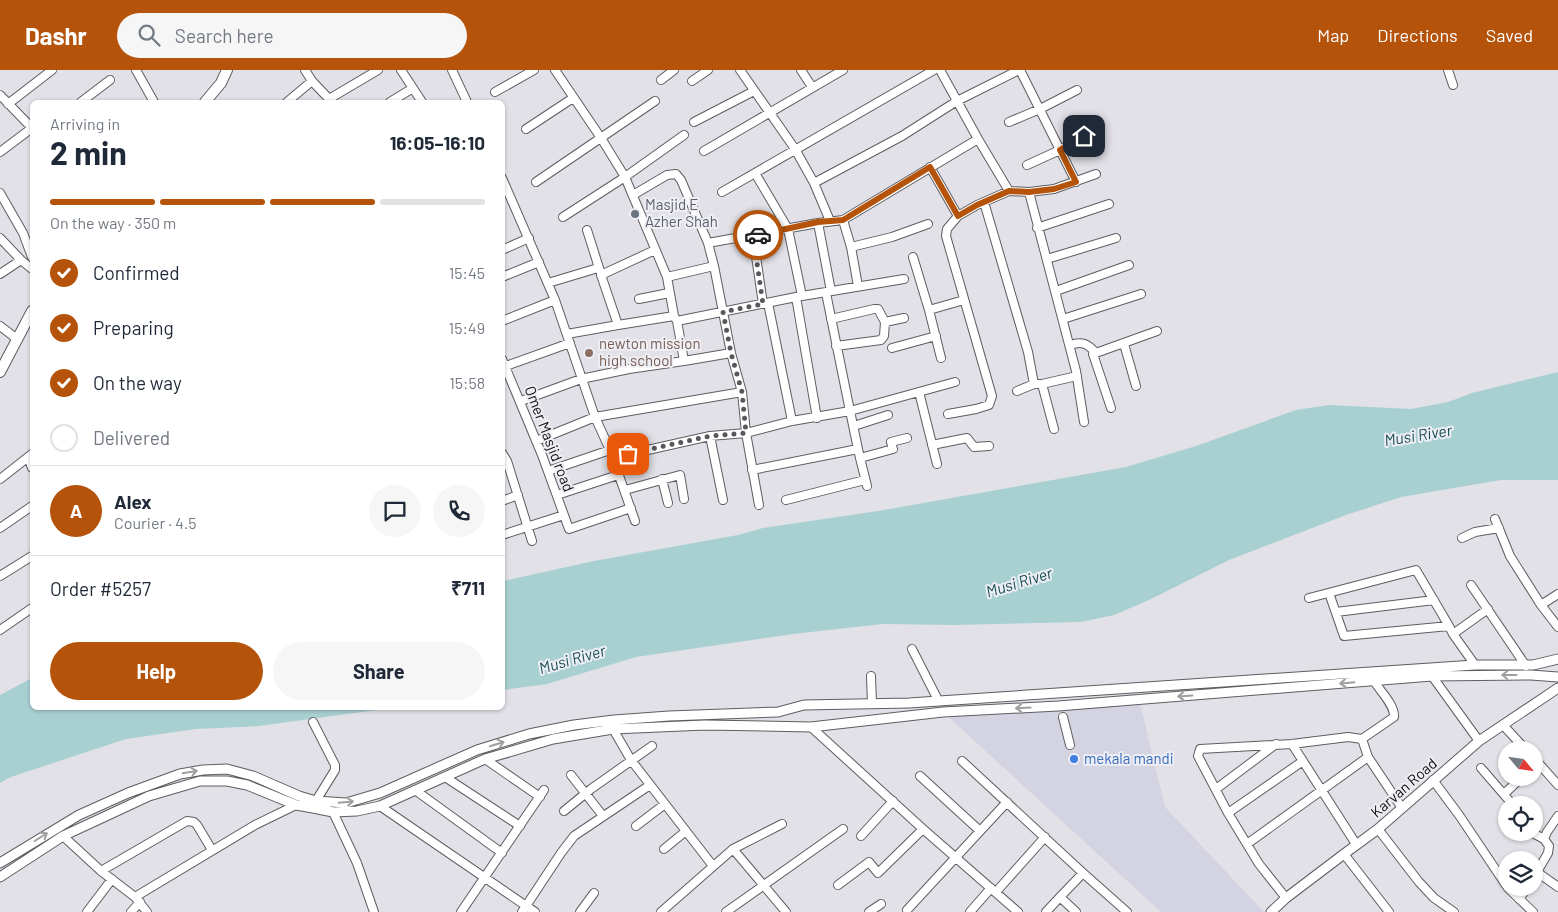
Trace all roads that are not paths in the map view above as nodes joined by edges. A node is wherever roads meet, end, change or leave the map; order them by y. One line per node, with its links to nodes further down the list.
1 (52, 70): 42 (street)
2 (136, 70): 33 (street)
3 (227, 70): 34 (main road)
4 (305, 70): 22 (street)
5 (378, 70): 19 (street)
6 (401, 70): 26 (street)
7 (452, 70): 39 (street)
8 (534, 70): 29 (street)
9 (555, 70): 31 (street)
10 (674, 70): 21 (street)
11 (708, 70): 23 (street)
12 (740, 70): 28 (street)
13 (801, 70): 25 (street)
14 (842, 70): 25 (street)
15 (934, 70): 54 (street)
16 (940, 70): 41 (street)
17 (1019, 70): 41 (street); 43 (street)
18 (1448, 70): 24 (street)
19 (363, 74): 36 (street)
20 (110, 80): 32 (street)
21 (661, 80)
22 (312, 81): 35 (street); 36 (street)
23 (692, 81)
24 (1453, 85)
25 (812, 87): 44 (street)
26 (413, 88): 37 (street); 38 (street)
27 (1077, 90): 43 (street)
28 (754, 91): 44 (street); 45 (street)
29 (495, 92)
30 (0, 95): 42 (street)
31 (573, 98): 48 (street); 52 (street)
32 (84, 100)
33 (153, 100)
34 (207, 100)
35 (289, 100)
36 (330, 100)
37 (393, 100)
38 (421, 100)
39 (466, 100)
40 (655, 101): 52 (street)
41 (957, 101): 53 (street); 65 (street)
42 (8, 104): 47 (street)
43 (1040, 109): 46 (street); 55 (street)
44 (769, 112): 54 (street); 56 (street)
45 (694, 122)
46 (1009, 122)
47 (30, 126)
48 (526, 129)
49 (30, 130): 57 (street)
50 (1097, 130): 55 (street)
51 (684, 135): 62 (street)
52 (601, 138): 62 (street); 63 (street)
53 (978, 139): 59 (street); 67 (street)
54 (795, 149): 60 (street); 65 (street)
55 (1060, 150): 58 (street); 64 (street)
56 (704, 151)
57 (0, 152)
58 (1027, 165)
59 (930, 167): 74 (street); 76 (street)
60 (755, 173): 68 (street); 81 (street)
61 (1096, 174): 64 (street)
62 (625, 177): 71 (street); 75 (street)
63 (536, 182)
64 (1076, 182): 69 (street)
65 (814, 183): 77 (street)
66 (505, 185): 85 (street)
67 (1009, 191): 69 (street); 72 (street)
68 (722, 192)
69 (1029, 192): 80 (street)
70 (0, 193): 91 (street)
71 (633, 195): 87 (street); 90 (street)
72 (984, 202): 74 (street); 145 (street)
73 (1109, 204): 80 (street)
74 (958, 216): 113 (street)
75 (563, 217)
76 (843, 220): 77 (street); 88 (street)
77 (830, 221): 78 (street)
78 (818, 222): 81 (street); 108 (street)
79 (928, 224): 88 (street)
80 (1037, 228): 93 (street)
81 (788, 229): 83 (street); 110 (street)
82 (587, 230): 99 (street)
83 (753, 236): 87 (street); 114 (street)
84 (0, 238): 94 (street)
85 (529, 238): 89 (street); 95 (street)
86 (1116, 238): 93 (street)
87 (708, 243): 97 (street)
88 (851, 247): 105 (street)
89 (505, 249)
90 (655, 250): 99 (street); 102 (street)
91 (30, 252)
92 (913, 257): 115 (street)
93 (1047, 259): 106 (street)
94 (21, 260): 98 (street); 100 (street)
95 (539, 262): 101 (street); 104 (street)
96 (1129, 265): 106 (street)
97 (714, 266): 102 (street); 116 (street)
98 (30, 267)
99 (600, 272): 104 (street); 124 (street)
100 (0, 274)
101 (505, 276)
102 (667, 277): 107 (street)
103 (904, 279): 105 (street)
104 (548, 283): 112 (street)
105 (858, 286): 108 (street)
106 (1056, 291): 121 (street)
107 (670, 292): 111 (street); 119 (street)
108 (829, 292): 110 (street); 120 (street)
109 (1141, 294): 121 (street)
110 (799, 296): 114 (street); 156 (street)
111 (639, 298)
112 (555, 300): 122 (street); 127 (street)
113 (964, 300): 115 (street); 153 (street)
114 (765, 304): 116 (street); 157 (street)
115 (929, 310): 128 (street)
116 (723, 312): 119 (street); 135 (street)
117 (30, 315): 129 (main road)
118 (904, 318): 123 (street)
119 (675, 319): 124 (street); 138 (street)
120 (831, 319): 123 (street); 133 (street)
121 (1063, 319): 132 (street)
122 (505, 320)
123 (885, 322): 133 (street)
124 (618, 325): 127 (street)
125 (0, 326): 129 (street)
126 (1157, 331): 131 (street)
127 (567, 334): 130 (street)
128 (936, 336): 134 (street); 137 (street)
129 (17, 339): 141 (main road)
130 (570, 343): 139 (street); 143 (street)
131 (1124, 344): 136 (street); 146 (street)
132 (1070, 345): 136 (street); 142 (street)
133 (836, 346): 152 (street)
134 (892, 348)
135 (731, 353): 138 (street); 148 (street)
136 (1096, 353): 151 (street)
137 (941, 358)
138 (684, 361): 143 (street)
139 (505, 363)
140 (505, 365): 150 (street, Omer Masjid road)
141 (0, 372)
142 (1077, 376): 145 (street); 158 (street)
143 (581, 379): 150 (street); 155 (street)
144 (955, 382): 149 (street)
145 (1038, 384): 147 (street); 160 (street)
146 (1136, 386)
147 (1017, 391)
148 (742, 392): 155 (street); 161 (street)
149 (918, 392): 152 (street); 165 (street)
150 (521, 401): 164 (street, Omer Masjid road)
151 (1111, 408)
152 (850, 411): 156 (street); 159 (street)
153 (948, 414)
154 (888, 415): 159 (street)
155 (595, 417): 164 (street); 168 (street)
156 (817, 418): 157 (street)
157 (792, 421): 161 (street)
158 (1084, 422)
159 (854, 426): 167 (street)
160 (1054, 429)
161 (746, 433): 162 (street); 172 (street)
162 (710, 436): 168 (street); 183 (street)
163 (906, 438): 170 (street)
164 (536, 441): 173 (street, Omer Masjid road)
165 (932, 445): 166 (street); 171 (street)
166 (989, 446)
167 (858, 449): 170 (street); 172 (street)
168 (611, 454): 173 (street); 175 (street)
169 (30, 456): 176 (street)
170 (860, 458): 184 (street)
171 (937, 464)
172 (752, 470): 186 (street)
173 (548, 471): 180 (street, Omer Masjid road)
174 (506, 472): 179 (street)
175 (618, 475): 178 (street); 180 (street)
176 (0, 479)
177 (662, 479): 178 (street); 181 (street); 185 (street)
178 (625, 490): 188 (street)
179 (518, 495): 182 (street); 192 (street)
180 (557, 495): 189 (street, Omer Masjid road)
181 (684, 499)
182 (505, 500)
183 (723, 500)
184 (786, 500)
185 (668, 504)
186 (759, 505)
187 (30, 507): 193 (street)
188 (631, 508): 189 (street, Omer Masjid road); 191 (street)
189 (564, 515): 192 (street)
190 (1495, 519): 194 (street)
191 (635, 520)
192 (528, 527): 195 (street); 197 (street)
193 (0, 528)
194 (1499, 528): 196 (street); 205 (street)
195 (505, 533)
196 (1462, 538)
197 (532, 541)
198 (30, 557): 199 (street)
199 (0, 576)
200 (1471, 584): 207 (street)
201 (1329, 593): 203 (street); 204 (street); 208 (street)
202 (1558, 594): 205 (street)
203 (1309, 598)
204 (1434, 600): 208 (street); 209 (street)
205 (1541, 605): 210 (street)
206 (30, 609): 211 (street)
207 (1488, 609): 212 (street); 216 (street)
208 (1336, 612): 209 (street)
209 (1449, 626): 212 (street)
210 (1558, 628)
211 (0, 630)
212 (1453, 634): 215 (street)
213 (912, 650): 222 (street)
214 (1558, 659): 216 (street)
215 (1475, 664): 216 (street); 222 (street)
216 (1526, 666)
217 (871, 676): 223 (street)
218 (1432, 676): 219 (street, one-way to 218); 220 (street); 232 (street)
219 (1558, 677)
220 (1374, 681): 229 (street, one-way to 229); 231 (street)
221 (1558, 688): 228 (street, Karvan Road)
222 (938, 700): 223 (street)
223 (872, 704): 224 (street)
224 (705, 715): 227 (street); 261 (street, one-way to 224)
225 (1063, 717): 234 (street)
226 (313, 722): 261 (street)
227 (705, 725): 229 (street); 230 (street)
228 (1503, 725): 232 (street, Karvan Road); 233 (street)
229 (811, 727): 257 (street)
230 (613, 729): 239 (street); 240 (street)
231 (1362, 739): 236 (street); 238 (street)
232 (1479, 741): 248 (street, Karvan Road)
233 (1518, 741)
234 (1070, 744)
235 (1276, 744): 236 (street); 252 (street); 252 (street)
236 (1292, 744): 242 (street)
237 (652, 746): 240 (street)
238 (1368, 757): 254 (street); 263 (street)
239 (484, 759): 247 (street); 270 (street)
240 (632, 760): 249 (street); 255 (street)
241 (962, 760): 258 (street)
242 (1303, 761): 254 (street); 266 (street)
243 (1481, 768): 256 (street)
244 (1543, 770): 250 (street)
245 (571, 775): 255 (street)
246 (920, 776): 276 (street)
247 (445, 777): 253 (street); 270 (street)
248 (1434, 780): 263 (street, Karvan Road); 296 (street)
249 (650, 785): 259 (street); 267 (street)
250 (1558, 785)
251 (1512, 786): 256 (street)
252 (1216, 789): 266 (street)
253 (415, 790): 262 (street); 287 (street)
254 (1321, 790): 281 (street); 282 (street)
255 (585, 794): 264 (street); 267 (street)
256 (1504, 794)
257 (893, 801): 273 (street); 278 (street)
258 (1007, 802): 276 (street); 279 (street)
259 (665, 804): 271 (street); 275 (street)
260 (296, 805): 261 (street); 277 (street); 286 (street)
261 (314, 805): 265 (street); 292 (street, one-way to 261)
262 (380, 806): 265 (street); 298 (street)
263 (1402, 808): 274 (street, Karvan Road)
264 (564, 810)
265 (333, 812): 318 (street)
266 (1228, 813): 281 (street)
267 (603, 816): 313 (street)
268 (1558, 816): 280 (street)
269 (782, 824): 284 (street)
270 (520, 826): 287 (street)
271 (636, 826)
272 (844, 829): 302 (street)
273 (923, 829): 290 (street); 301 (street)
274 (1378, 829): 282 (street, Karvan Road); 333 (street)
275 (686, 831): 283 (street); 293 (street)
276 (980, 831): 290 (street)
277 (63, 836): 294 (street); 297 (street)
278 (860, 836)
279 (1045, 837): 295 (street); 304 (street)
280 (1544, 839): 288 (street)
281 (1247, 844): 309 (street)
282 (1356, 844): 289 (street, Karvan Road)
283 (664, 849)
284 (733, 849): 293 (street); 302 (street)
285 (1558, 849): 288 (street)
286 (212, 850): 294 (street); 310 (street)
287 (502, 853): 298 (street)
288 (1548, 853): 291 (street)
289 (1344, 854): 309 (street, Karvan Road); 332 (street)
290 (956, 857): 304 (street); 314 (street)
291 (1543, 861)
292 (0, 863)
293 (713, 866): 322 (street)
294 (101, 871): 299 (street)
295 (1083, 873): 308 (street); 330 (street)
296 (1498, 873)
297 (0, 876)
298 (484, 877): 313 (street); 319 (street)
299 (112, 879): 310 (street); 315 (street)
300 (1543, 879): 303 (street)
301 (838, 885)
302 (764, 886): 323 (street); 324 (street)
303 (1558, 887)
304 (994, 890): 326 (street); 327 (street)
305 (594, 893): 321 (street)
306 (1516, 896): 311 (street)
307 (1521, 896): 311 (street)
308 (1060, 897): 328 (street); 329 (street)
309 (1286, 898): 331 (street, Karvan Road)
310 (138, 899): 316 (street); 317 (street)
311 (1519, 899): 334 (street)
312 (881, 904): 325 (street)
313 (524, 909): 320 (street)
314 (907, 910)
315 (88, 912)
316 (131, 912)
317 (147, 912)
318 (374, 912)
319 (461, 912)
320 (535, 912)
321 (580, 912)
322 (661, 912)
323 (726, 912)
324 (786, 912)
325 (869, 912)
326 (970, 912)
327 (1018, 912)
328 (1046, 912)
329 (1076, 912)
330 (1127, 912)
331 (1271, 912)
332 (1389, 912)
333 (1454, 912)
334 (1533, 912)

